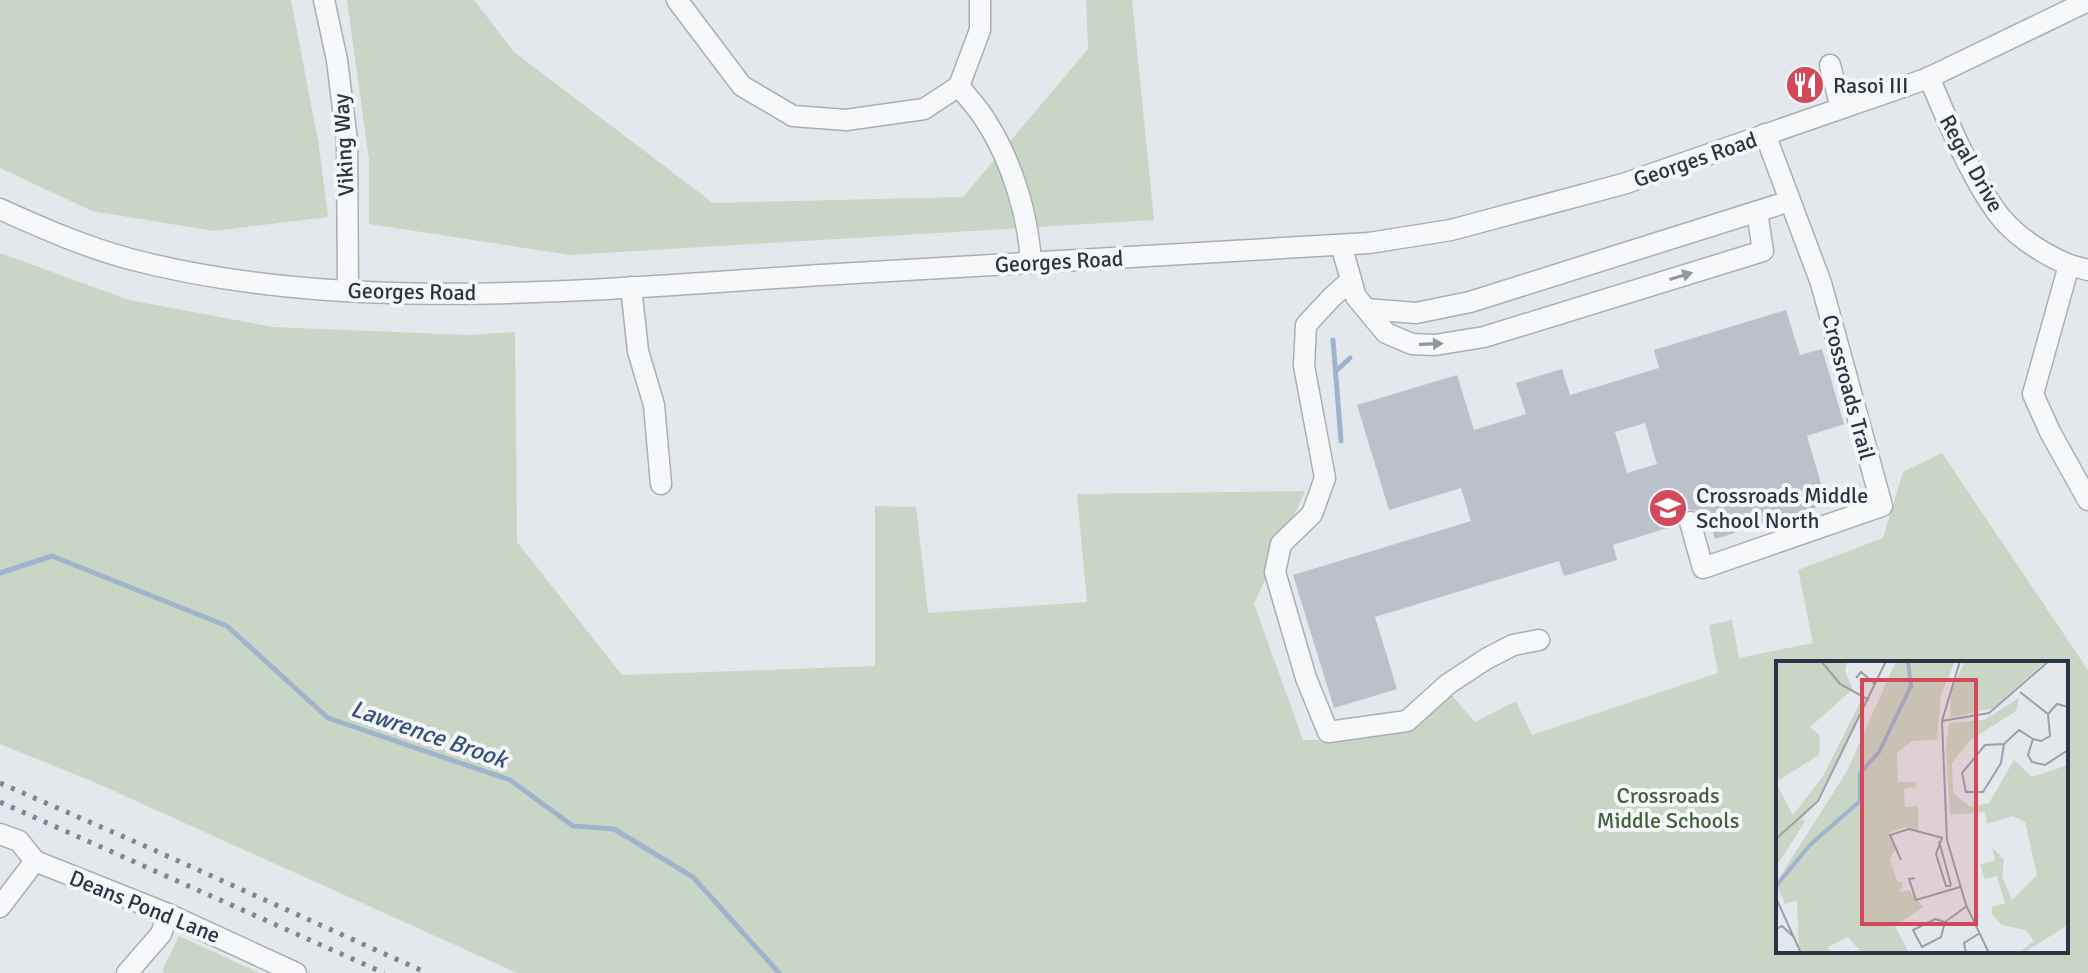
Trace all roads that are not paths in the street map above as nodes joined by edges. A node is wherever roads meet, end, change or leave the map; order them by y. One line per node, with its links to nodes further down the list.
1 (324, 0): 18 (street, Viking Way)
2 (677, 0): 7 (street)
3 (980, 0): 7 (street)
4 (2088, 1): 6 (street, Georges Road)
5 (1830, 65): 8 (street)
6 (1929, 77): 8 (street, Georges Road); 15 (street, Regal Drive)
7 (959, 86): 14 (street)
8 (1841, 108): 9 (street, Georges Road)
9 (1765, 134): 10 (street, Crossroads Trail); 13 (street, Georges Road)
10 (1790, 201): 12 (street); 22 (street, Crossroads Trail)
11 (0, 209): 18 (street, Georges Road)
12 (1757, 212): 19 (street); 19 (street, one-way to 12)
13 (1341, 245): 14 (street, Georges Road); 16 (street)
14 (1031, 262): 17 (street, Georges Road)
15 (2079, 267): 21 (street, Regal Drive)
16 (1351, 280): 19 (street); 23 (street)
17 (631, 287): 18 (street, Georges Road); 20 (street)
18 (348, 291)
19 (1366, 309)
20 (661, 484)
21 (2088, 500)
22 (1690, 522)
23 (1539, 640)
24 (0, 834): 25 (street, Deans Pond Lane)
25 (35, 861): 26 (street); 27 (street, Deans Pond Lane)
26 (0, 907)
27 (168, 914): 28 (street); 29 (street, Deans Pond Lane)
28 (127, 973)
29 (296, 973)

